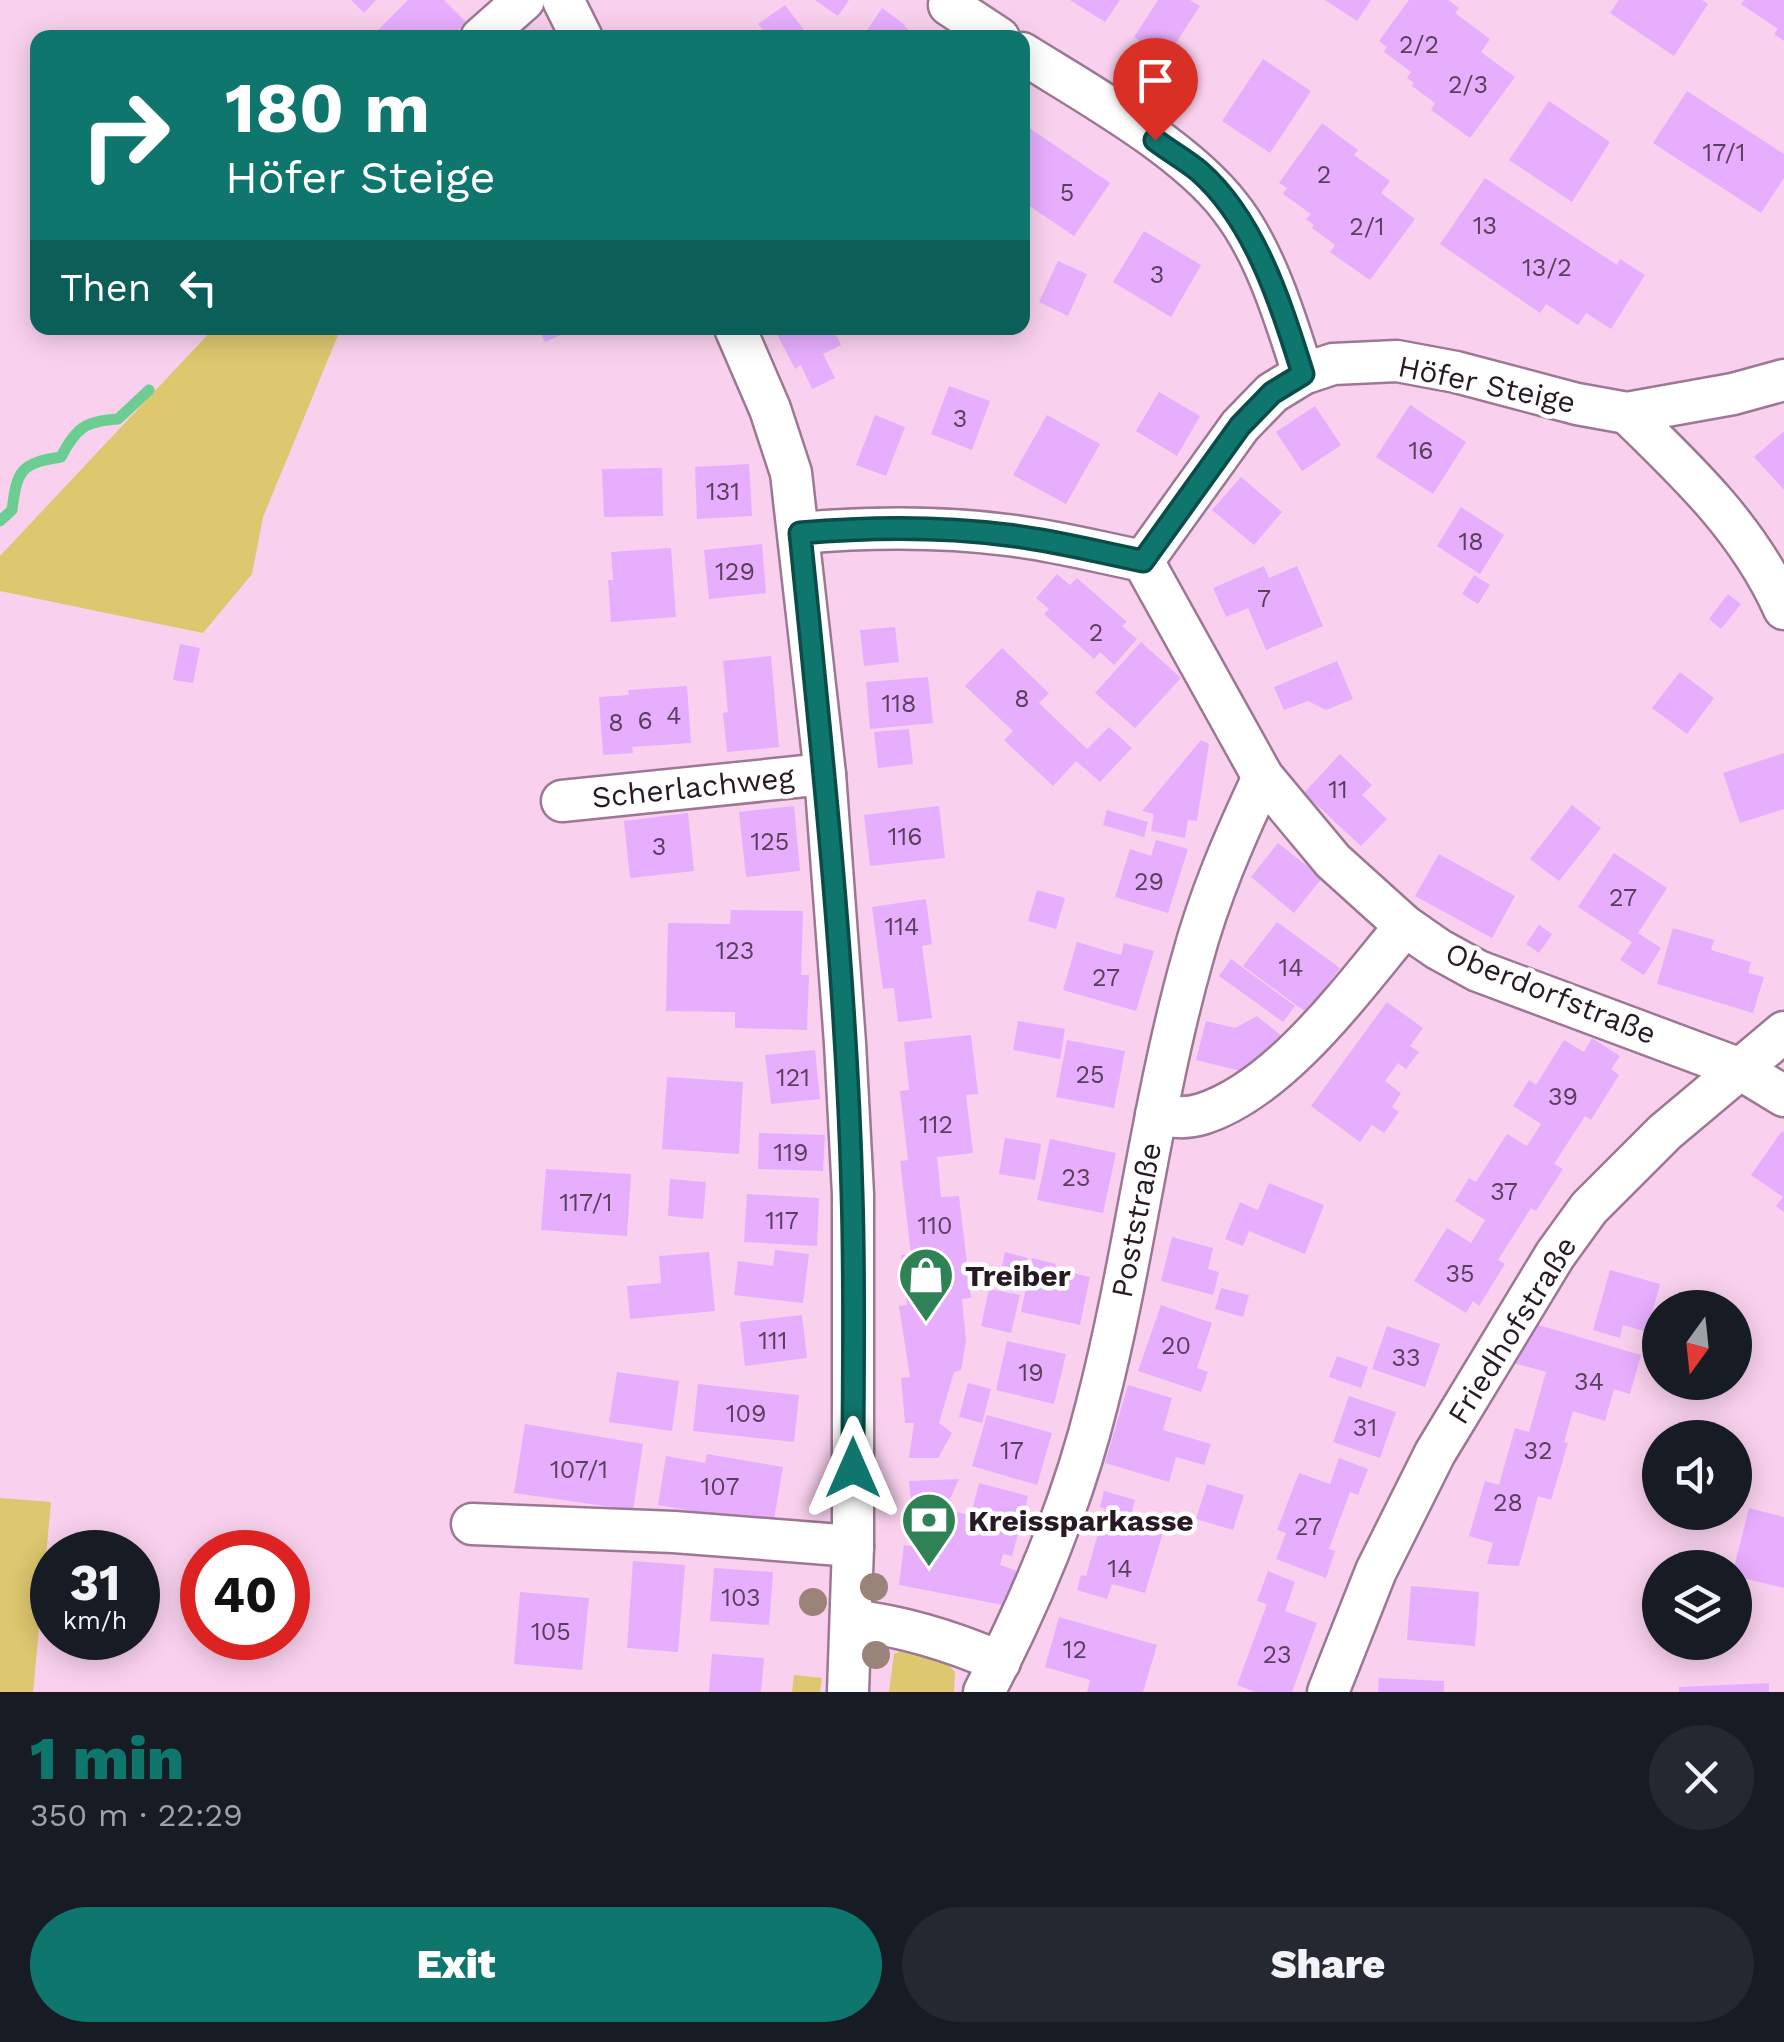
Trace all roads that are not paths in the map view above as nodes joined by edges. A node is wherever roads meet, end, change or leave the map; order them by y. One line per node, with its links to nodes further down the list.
1 (524, 0): 4 (street)
2 (563, 0): 5 (street)
3 (952, 0): 6 (street)
4 (491, 30)
5 (578, 30)
6 (987, 30)
7 (1030, 57): 9 (street)
8 (738, 335): 12 (street)
9 (1303, 374): 11 (street, Höfer Steige); 13 (street, Höfer Steige)
10 (1784, 380): 11 (street, Höfer Steige)
11 (1627, 413): 14 (street)
12 (800, 533): 13 (street); 15 (street)
13 (1143, 561): 16 (street, Oberdorfstraße)
14 (1784, 609)
15 (825, 774): 17 (street, Scherlachweg); 24 (street)
16 (1263, 776): 18 (street, Oberdorfstraße); 22 (street, Poststraße)
17 (562, 801)
18 (1405, 926): 20 (street, Oberdorfstraße); 22 (street)
19 (1784, 1032): 20 (street, Friedhofstraße)
20 (1738, 1068): 21 (street, Oberdorfstraße); 28 (street, Friedhofstraße)
21 (1784, 1096)
22 (1156, 1116): 26 (street, Poststraße)
23 (472, 1524): 24 (street)
24 (854, 1546): 25 (street)
25 (851, 1620): 26 (street, Poststraße); 27 (street)
26 (992, 1677)
27 (848, 1692)
28 (1328, 1692)

